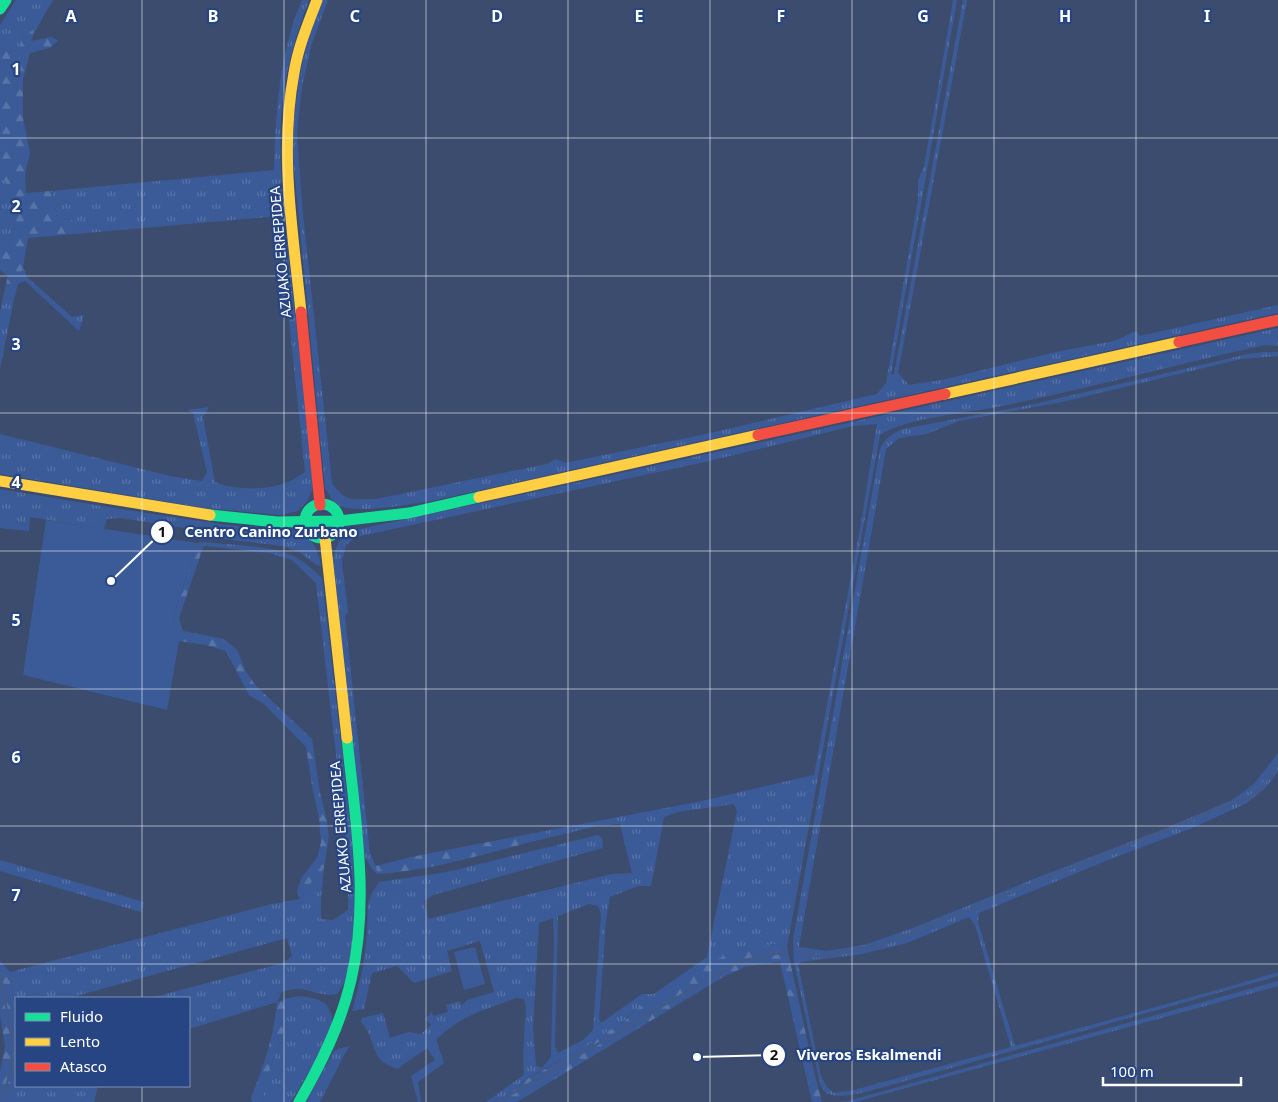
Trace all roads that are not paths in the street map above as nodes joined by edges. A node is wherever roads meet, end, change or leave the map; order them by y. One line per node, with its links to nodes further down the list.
1 (6, 0): 3 (main road)
2 (317, 0): 6 (main road, AZUAKO ERREPIDEA)
3 (0, 9)
4 (1278, 320): 7 (main road)
5 (0, 481): 8 (main road)
6 (320, 505): 7 (main road); 8 (main road)
7 (339, 521): 8 (main road); 9 (main road)
8 (305, 522): 9 (main road)
9 (325, 538): 10 (main road, AZUAKO ERREPIDEA)
10 (299, 1102)

